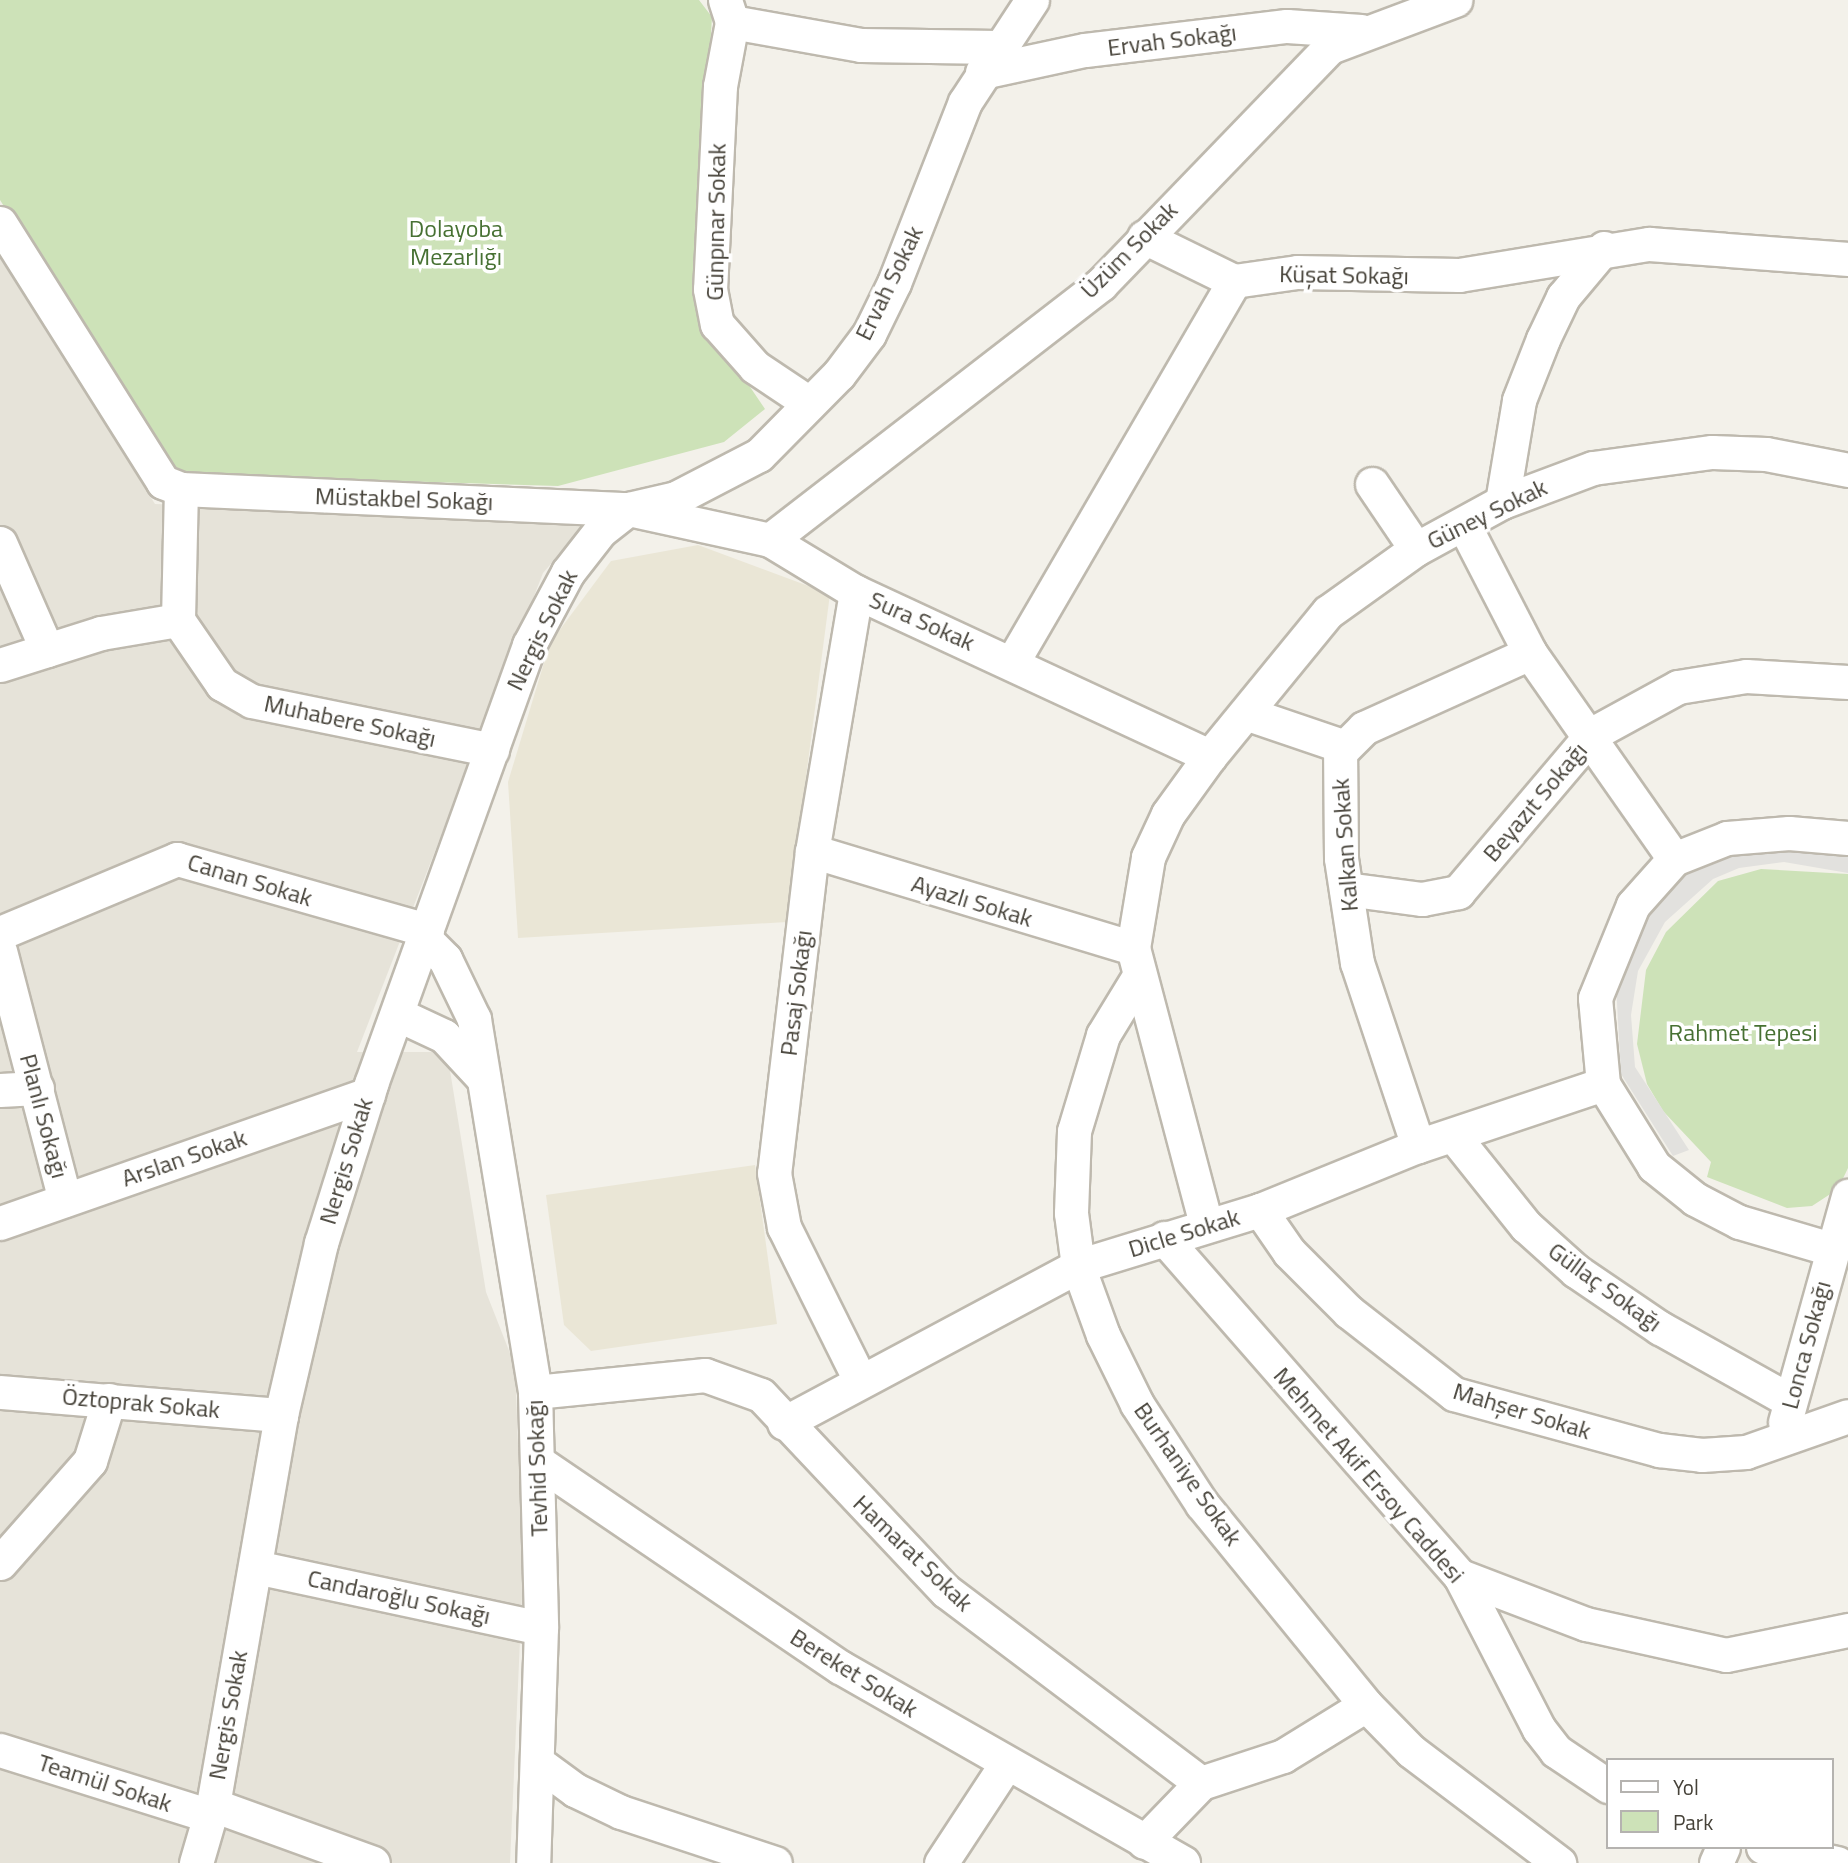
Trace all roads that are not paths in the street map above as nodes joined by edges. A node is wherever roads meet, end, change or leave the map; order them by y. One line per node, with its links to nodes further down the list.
1 (1032, 0): 5 (street, Ervah Sokak)
2 (1455, 0): 4 (street, Üzüm Sokak)
3 (729, 11): 5 (street, Ervah Sokağı); 11 (street, Günpınar Sokak)
4 (1364, 32): 5 (street, Ervah Sokağı); 7 (street, Üzüm Sokak)
5 (990, 60): 11 (street, Ervah Sokak)
6 (0, 223): 14 (street)
7 (1144, 237): 10 (street); 18 (street, Üzüm Sokak)
8 (1604, 248): 9 (street, Küşat Sokağı); 10 (street, Küşat Sokağı); 15 (street)
9 (1848, 258)
10 (1234, 281): 25 (street)
11 (809, 403): 16 (street, Ervah Sokak)
12 (1848, 470): 15 (street, Güney Sokak)
13 (1372, 484): 20 (street)
14 (181, 489): 16 (street, Müstakbel Sokağı); 22 (street)
15 (1502, 502): 17 (street, Güney Sokak)
16 (628, 509): 18 (street, Sura Sokak); 31 (street, Nergis Sokak)
17 (1465, 527): 20 (street, Güney Sokak); 24 (street)
18 (770, 540): 21 (street, Sura Sokak)
19 (0, 543): 23 (street)
20 (1416, 550): 28 (street, Güney Sokak)
21 (856, 592): 25 (street, Sura Sokak); 34 (street, Pasaj Sokağı)
22 (178, 620): 23 (street); 31 (street, Muhabere Sokağı)
23 (47, 650): 26 (street)
24 (1530, 653): 29 (street); 30 (street, Kalkan Sokak)
25 (1013, 661): 32 (street, Sura Sokak)
26 (0, 665)
27 (1848, 682): 29 (street, Beyazıt Sokağı)
28 (1248, 714): 30 (street); 32 (street, Güney Sokak)
29 (1592, 734): 35 (street); 36 (street, Beyazıt Sokağı)
30 (1342, 746): 36 (street, Kalkan Sokak)
31 (492, 750): 38 (street, Nergis Sokak)
32 (1210, 756): 40 (street)
33 (1848, 838): 35 (street)
34 (812, 851): 40 (street, Ayazlı Sokak); 57 (street, Pasaj Sokağı)
35 (1674, 859): 43 (street)
36 (1346, 889): 48 (street, Kalkan Sokak)
37 (0, 933): 38 (street, Canan Sokak)
38 (426, 934): 41 (street, Nergis Sokak); 42 (street, Tevhid Sokağı)
39 (0, 951): 44 (street, Planlı Sokağı)
40 (1136, 962): 53 (street); 56 (street, Burhaniye Sokak)
41 (397, 1014): 42 (street); 46 (street, Nergis Sokak)
42 (482, 1077): 59 (street, Tevhid Sokağı)
43 (1602, 1084): 47 (street, Dicle Sokak); 55 (street)
44 (37, 1088): 45 (street); 50 (street, Planlı Sokağı)
45 (0, 1090)
46 (368, 1094): 50 (street, Arslan Sokak); 62 (street, Nergis Sokak)
47 (1453, 1135): 48 (street, Dicle Sokak); 61 (street, Güllaç Sokağı)
48 (1418, 1146): 51 (street, Dicle Sokak)
49 (1848, 1196): 55 (street, Lonca Sokağı)
50 (65, 1200): 52 (street, Arslan Sokak)
51 (1260, 1210): 53 (street, Dicle Sokak); 65 (street, Mahşer Sokak)
52 (0, 1223)
53 (1206, 1224): 54 (street, Dicle Sokak)
54 (1164, 1238): 56 (street, Dicle Sokak); 69 (street, Mehmet Akif Ersoy Caddesi)
55 (1831, 1249): 61 (street, Lonca Sokağı)
56 (1079, 1266): 57 (street, Dicle Sokak); 72 (street, Burhaniye Sokak)
57 (859, 1378): 64 (street, Dicle Sokak)
58 (0, 1392): 60 (street, Öztoprak Sokak)
59 (535, 1392): 64 (street, Hamarat Sokak); 66 (street, Tevhid Sokağı)
60 (108, 1400): 62 (street, Öztoprak Sokak); 67 (street)
61 (1789, 1400): 65 (street, Lonca Sokağı)
62 (281, 1415): 68 (street, Nergis Sokak)
63 (1848, 1416): 65 (street, Mahşer Sokak)
64 (784, 1423): 76 (street, Hamarat Sokak)
65 (1782, 1441)
66 (538, 1462): 70 (street, Tevhid Sokağı); 75 (street, Bereket Sokak)
67 (0, 1563)
68 (256, 1567): 70 (street, Candaroğlu Sokağı); 78 (street, Nergis Sokak)
69 (1461, 1576): 71 (street); 77 (street, Mehmet Akif Ersoy Caddesi)
70 (541, 1628): 74 (street, Tevhid Sokağı)
71 (1848, 1630)
72 (1366, 1705): 76 (street); 87 (street, Burhaniye Sokak)
73 (0, 1750): 78 (street, Teamül Sokak)
74 (537, 1762): 83 (street, Tevhid Sokağı); 84 (street)
75 (1006, 1764): 79 (street, Bereket Sokak); 85 (street)
76 (1201, 1783): 79 (street)
77 (1606, 1785)
78 (212, 1811): 81 (street, Nergis Sokak); 82 (street, Teamül Sokak)
79 (1144, 1842): 86 (street, Bereket Sokak)
80 (1772, 1849): 88 (street)
81 (196, 1863)
82 (373, 1863)
83 (534, 1863)
84 (775, 1863)
85 (941, 1863)
86 (1183, 1863)
87 (1559, 1863)
88 (1837, 1863)

